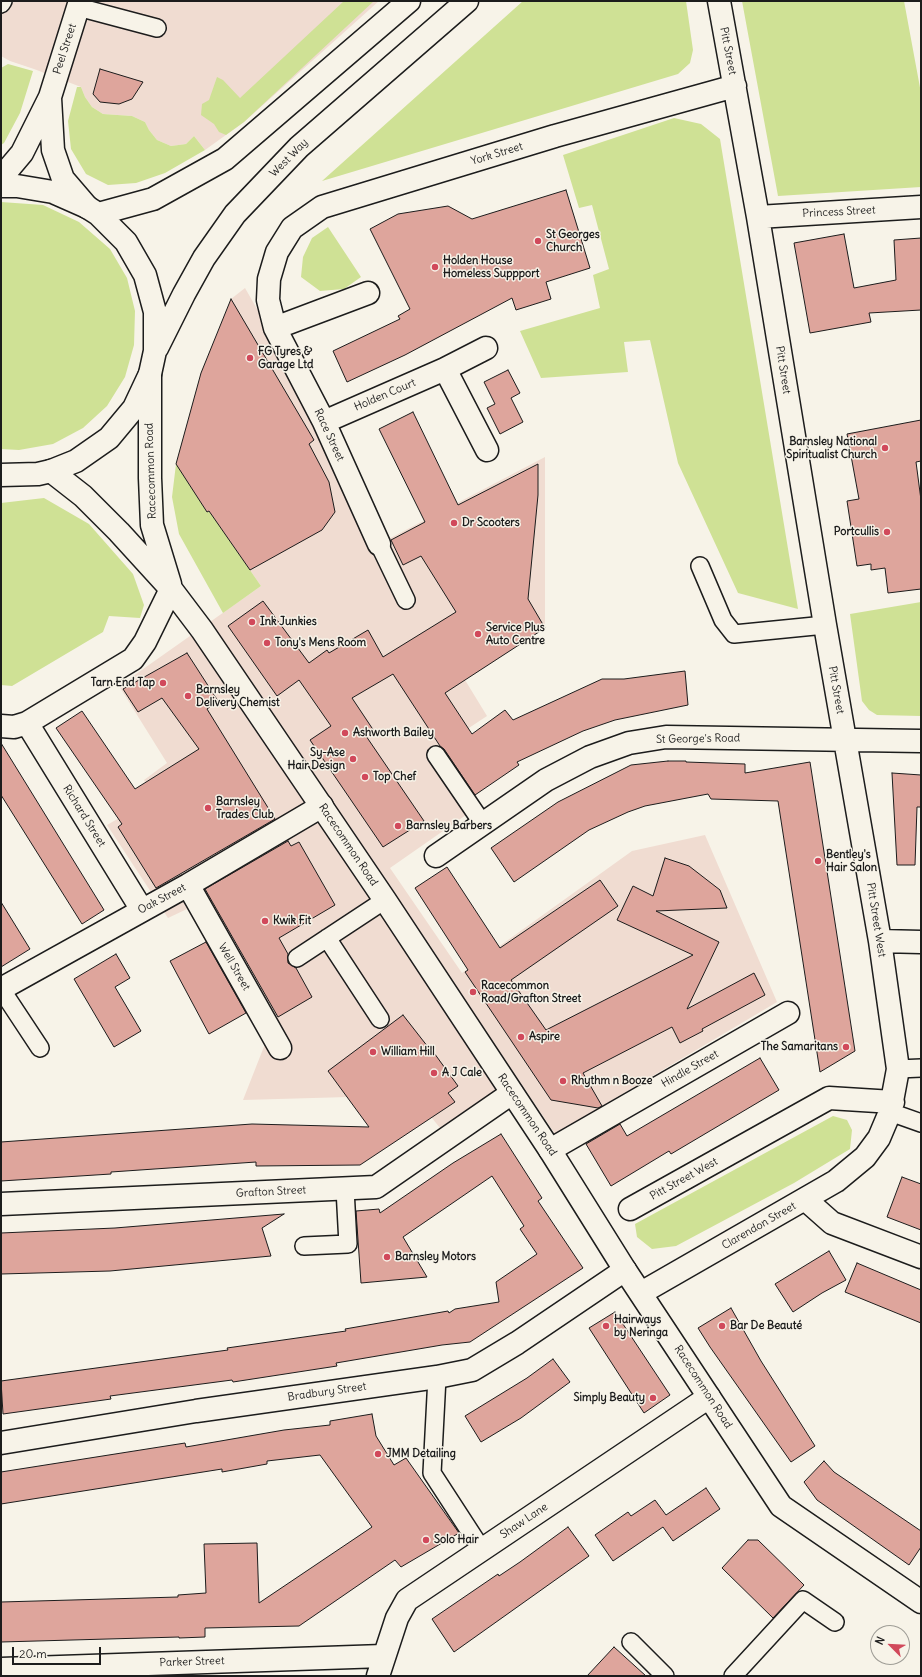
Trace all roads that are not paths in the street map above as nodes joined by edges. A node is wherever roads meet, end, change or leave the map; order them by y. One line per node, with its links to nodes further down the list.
1 (3, 1): 5 (lane)
2 (409, 1): 13 (main road)
3 (468, 1): 19 (main road, West Way)
4 (719, 1): 8 (main road, Pitt Street)
5 (1, 4)
6 (79, 4): 7 (lane); 9 (main road, Peel Street)
7 (157, 28)
8 (735, 86): 14 (main road, Pitt Street); 15 (main road, York Street)
9 (50, 97): 10 (main road, Peel Street); 13 (main road, Peel Street)
10 (1, 178)
11 (1, 186): 13 (main road)
12 (921, 207): 14 (main road, Princess Street)
13 (93, 210): 19 (main road, Peel Street)
14 (758, 217): 31 (main road, Pitt Street)
15 (277, 252): 17 (main road, Race Street)
16 (368, 293): 17 (main road)
17 (274, 328): 22 (main road, Race Street)
18 (486, 348): 20 (main road, Holden Court)
19 (155, 351): 21 (main road)
20 (445, 369): 22 (main road, Holden Court); 23 (main road)
21 (150, 374): 24 (main road); 29 (main road, Racecommon Road)
22 (324, 422): 27 (main road, Race Street)
23 (487, 450)
24 (44, 472): 25 (main road); 26 (main road); 29 (main road, Racecommon Road)
25 (1, 475)
26 (1, 490)
27 (379, 544): 30 (lane)
28 (700, 566): 31 (lane)
29 (171, 589): 32 (main road); 37 (main road, Racecommon Road)
30 (406, 600)
31 (824, 625): 34 (main road, Pitt Street)
32 (27, 723): 33 (main road); 42 (main road, Richard Street)
33 (1, 726)
34 (846, 740): 35 (main road, St George's Road); 38 (main road, St George's Road); 44 (main road, Pitt Street West)
35 (921, 741)
36 (436, 754): 38 (lane)
37 (322, 806): 40 (main road, Oak Street); 41 (main road, Racecommon Road)
38 (483, 824): 39 (main road, St George's Road)
39 (436, 856)
40 (188, 885): 42 (main road, Oak Street); 51 (main road, Well Street)
41 (385, 900): 43 (lane); 54 (main road, Racecommon Road)
42 (142, 910): 47 (main road, Oak Street)
43 (327, 938): 46 (lane); 49 (lane)
44 (880, 941): 45 (main road); 53 (main road, Pitt Street West)
45 (921, 942)
46 (297, 958)
47 (1, 989): 50 (lane)
48 (788, 1013): 57 (main road, Hindle Street)
49 (380, 1019)
50 (40, 1048)
51 (280, 1048)
52 (921, 1068): 53 (lane)
53 (898, 1069): 55 (main road, Pitt Street West)
54 (512, 1093): 57 (main road, Racecommon Road); 58 (main road, Grafton Street)
55 (891, 1107): 56 (lane); 59 (main road, Pitt Street West); 61 (main road, Pitt Street West)
56 (921, 1123)
57 (550, 1150): 64 (main road, Racecommon Road)
58 (344, 1189): 60 (main road, Grafton Street); 62 (lane)
59 (806, 1200): 63 (main road, Clarendon Street); 65 (main road, Clarendon Street)
60 (1, 1204)
61 (630, 1209)
62 (304, 1246)
63 (921, 1258)
64 (625, 1270): 65 (main road, Racecommon Road); 66 (main road, Bradbury Street)
65 (641, 1293): 67 (main road, Racecommon Road)
66 (437, 1377): 68 (main road, Bradbury Street); 69 (lane)
67 (709, 1398): 69 (main road, Shaw Lane); 70 (main road, Racecommon Road)
68 (1, 1443)
69 (482, 1550): 73 (main road, Shaw Lane)
70 (921, 1602)
71 (835, 1622): 76 (lane)
72 (630, 1642): 75 (lane)
73 (381, 1666): 74 (main road, Parker Street)
74 (1, 1669)
75 (665, 1676)
76 (733, 1676)

